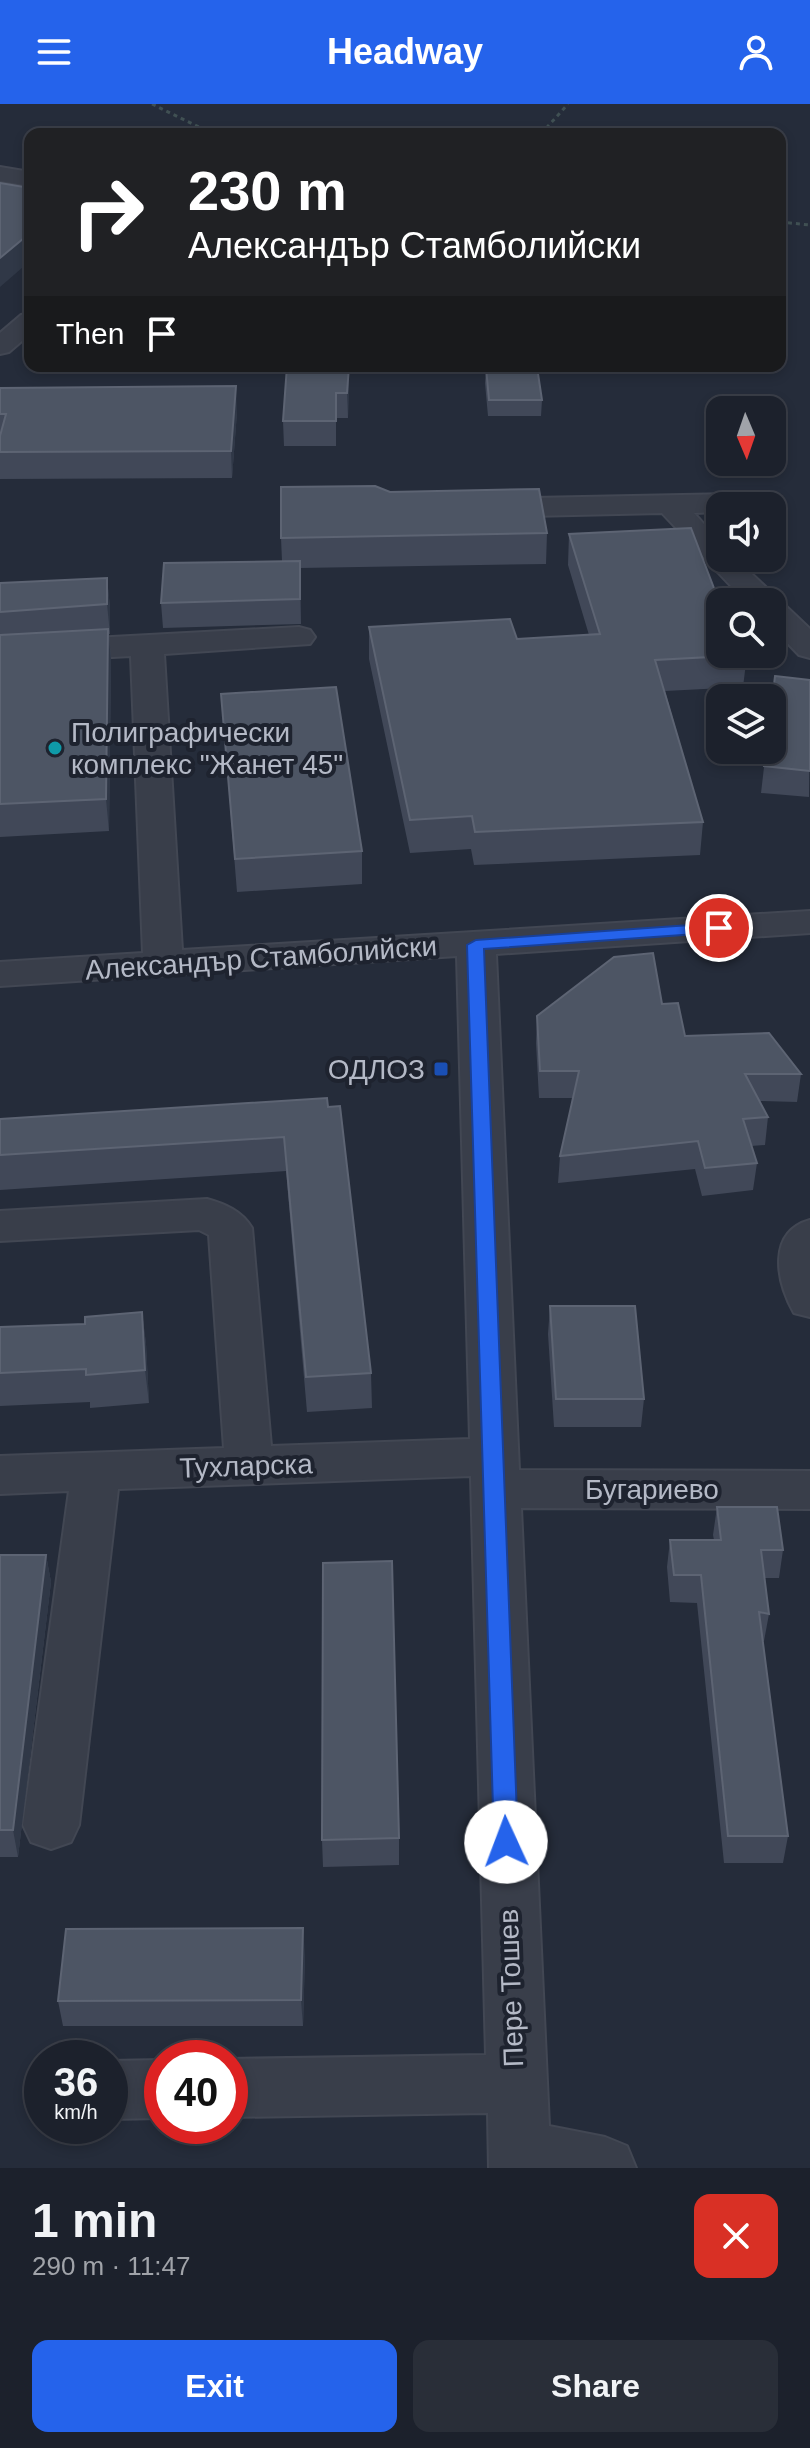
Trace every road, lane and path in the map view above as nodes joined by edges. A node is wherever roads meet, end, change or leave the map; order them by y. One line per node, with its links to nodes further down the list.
1 (152, 104): 3 (path)
2 (568, 104): 4 (path)
3 (201, 128)
4 (546, 128)
5 (0, 174): 6 (street)
6 (24, 178)
7 (786, 223): 8 (path)
8 (810, 225)
9 (24, 326): 10 (street)
10 (0, 346)
11 (706, 504): 12 (street)
12 (671, 505): 13 (street); 14 (street)
13 (452, 509)
14 (749, 588)
15 (786, 611): 16 (street)
16 (810, 615)
17 (786, 624): 20 (street)
18 (299, 637): 19 (street)
19 (147, 645): 21 (street); 24 (street)
20 (810, 648)
21 (0, 653)
22 (810, 922): 23 (street, Александър Стамболийски)
23 (476, 945): 24 (street, Александър Стамболийски); 31 (street, Пере Тошев)
24 (163, 964): 25 (street, Александър Стамболийски)
25 (0, 974)
26 (0, 1226): 29 (street)
27 (810, 1235): 28 (street)
28 (810, 1301)
29 (249, 1466): 30 (street, Тухларска); 31 (street, Тухларска)
30 (96, 1471): 32 (street, Тухларска); 34 (street)
31 (493, 1473): 33 (street, Бугариево); 35 (street, Пере Тошев)
32 (0, 1475)
33 (810, 1490)
34 (51, 1825)
35 (515, 2084): 36 (street); 37 (street, Пере Тошев)
36 (248, 2088)
37 (519, 2159): 38 (street)
38 (605, 2168)

